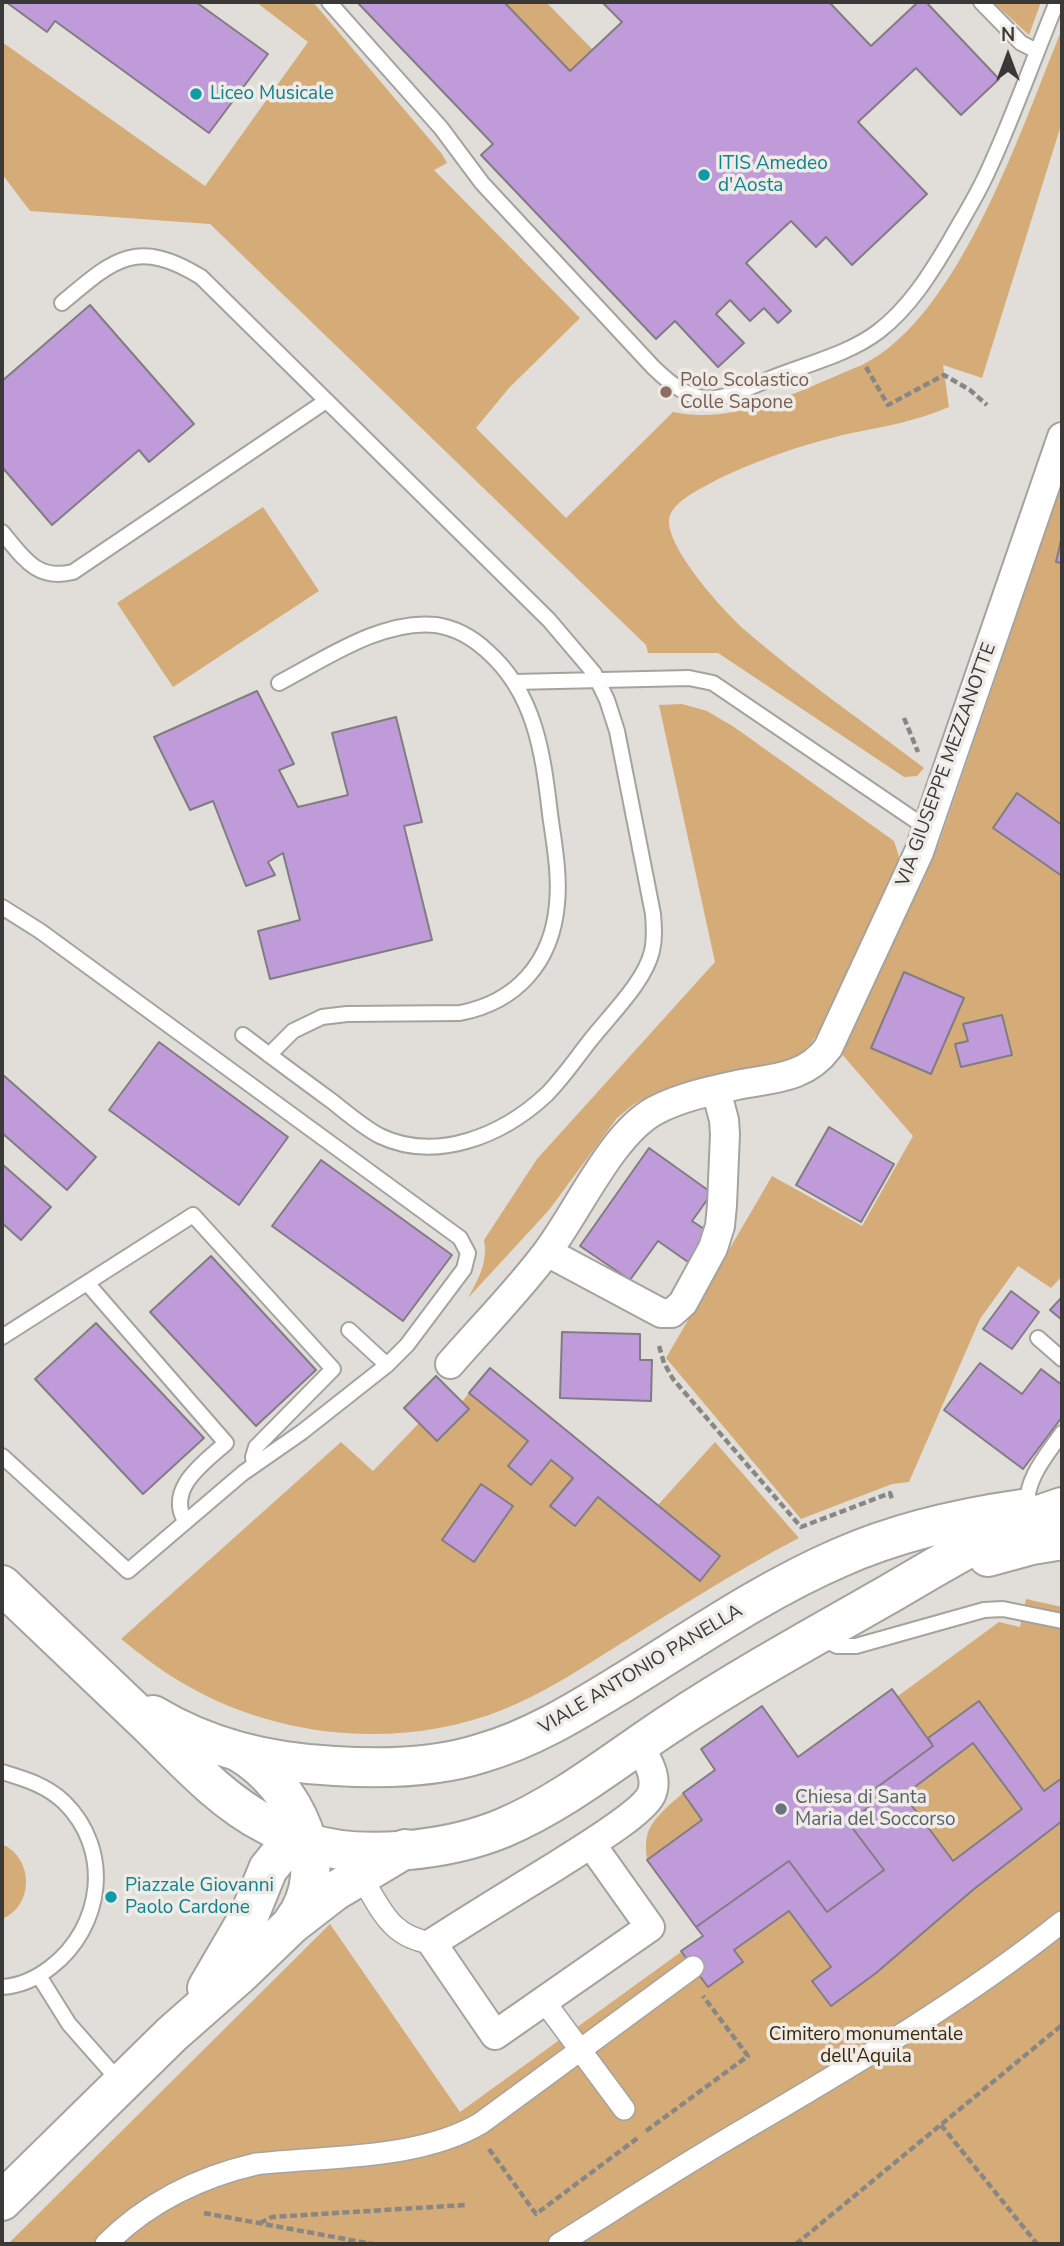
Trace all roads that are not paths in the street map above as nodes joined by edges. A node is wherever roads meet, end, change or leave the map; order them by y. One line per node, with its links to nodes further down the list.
1 (329, 2): 4 (lane)
2 (981, 2): 4 (lane)
3 (1057, 2): 4 (lane)
4 (1037, 51)
5 (62, 303): 6 (lane)
6 (326, 401): 8 (lane); 9 (lane)
7 (1062, 437): 12 (street, VIA GIUSEPPE MEZZANOTTE)
8 (2, 532)
9 (597, 680): 11 (lane); 12 (lane); 15 (lane)
10 (279, 682): 11 (lane)
11 (514, 682): 15 (lane)
12 (928, 829): 16 (street, VIA GIUSEPPE MEZZANOTTE)
13 (2, 907): 24 (lane)
14 (243, 1035): 15 (lane)
15 (269, 1055)
16 (716, 1090): 17 (street, VIA GIUSEPPE MEZZANOTTE); 17 (street)
17 (547, 1252): 23 (street, VIA GIUSEPPE MEZZANOTTE)
18 (87, 1283): 20 (lane); 27 (lane); 28 (lane)
19 (349, 1330): 24 (lane)
20 (2, 1337)
21 (1038, 1338): 22 (lane)
22 (1062, 1359)
23 (450, 1364)
24 (387, 1365): 27 (lane)
25 (1062, 1433): 29 (lane)
26 (2, 1456): 28 (lane)
27 (254, 1465): 28 (lane)
28 (185, 1521)
29 (1047, 1521): 32 (main road, VIALE ANTONIO PANELLA); 35 (main road, VIALE ANTONIO PANELLA)
30 (2, 1585): 33 (main road, VIALE ANTONIO PANELLA)
31 (1062, 1621): 32 (lane)
32 (819, 1634): 34 (main road, VIALE ANTONIO PANELLA)
33 (100, 1678): 35 (main road, VIALE ANTONIO PANELLA); 37 (main road, VIALE ANTONIO PANELLA)
34 (638, 1745): 39 (street); 40 (main road, VIALE ANTONIO PANELLA)
35 (239, 1752): 38 (main road)
36 (2, 1772): 47 (lane)
37 (258, 1819): 38 (main road, VIALE ANTONIO PANELLA); 42 (main road)
38 (306, 1842): 40 (main road, VIALE ANTONIO PANELLA); 42 (main road); 44 (main road)
39 (591, 1844): 45 (street); 49 (street)
40 (405, 1849): 41 (main road)
41 (360, 1875): 44 (main road); 45 (street)
42 (260, 1887): 50 (main road)
43 (1062, 1922): 56 (street)
44 (290, 1925): 50 (main road)
45 (432, 1943): 49 (street)
46 (693, 1967): 51 (street)
47 (39, 1976): 48 (lane); 52 (lane)
48 (2, 1987)
49 (544, 2001): 51 (street)
50 (172, 2034): 52 (main road)
51 (581, 2050): 53 (street); 55 (street)
52 (121, 2084): 54 (main road)
53 (624, 2109)
54 (2, 2201)
55 (106, 2244)
56 (559, 2244)

